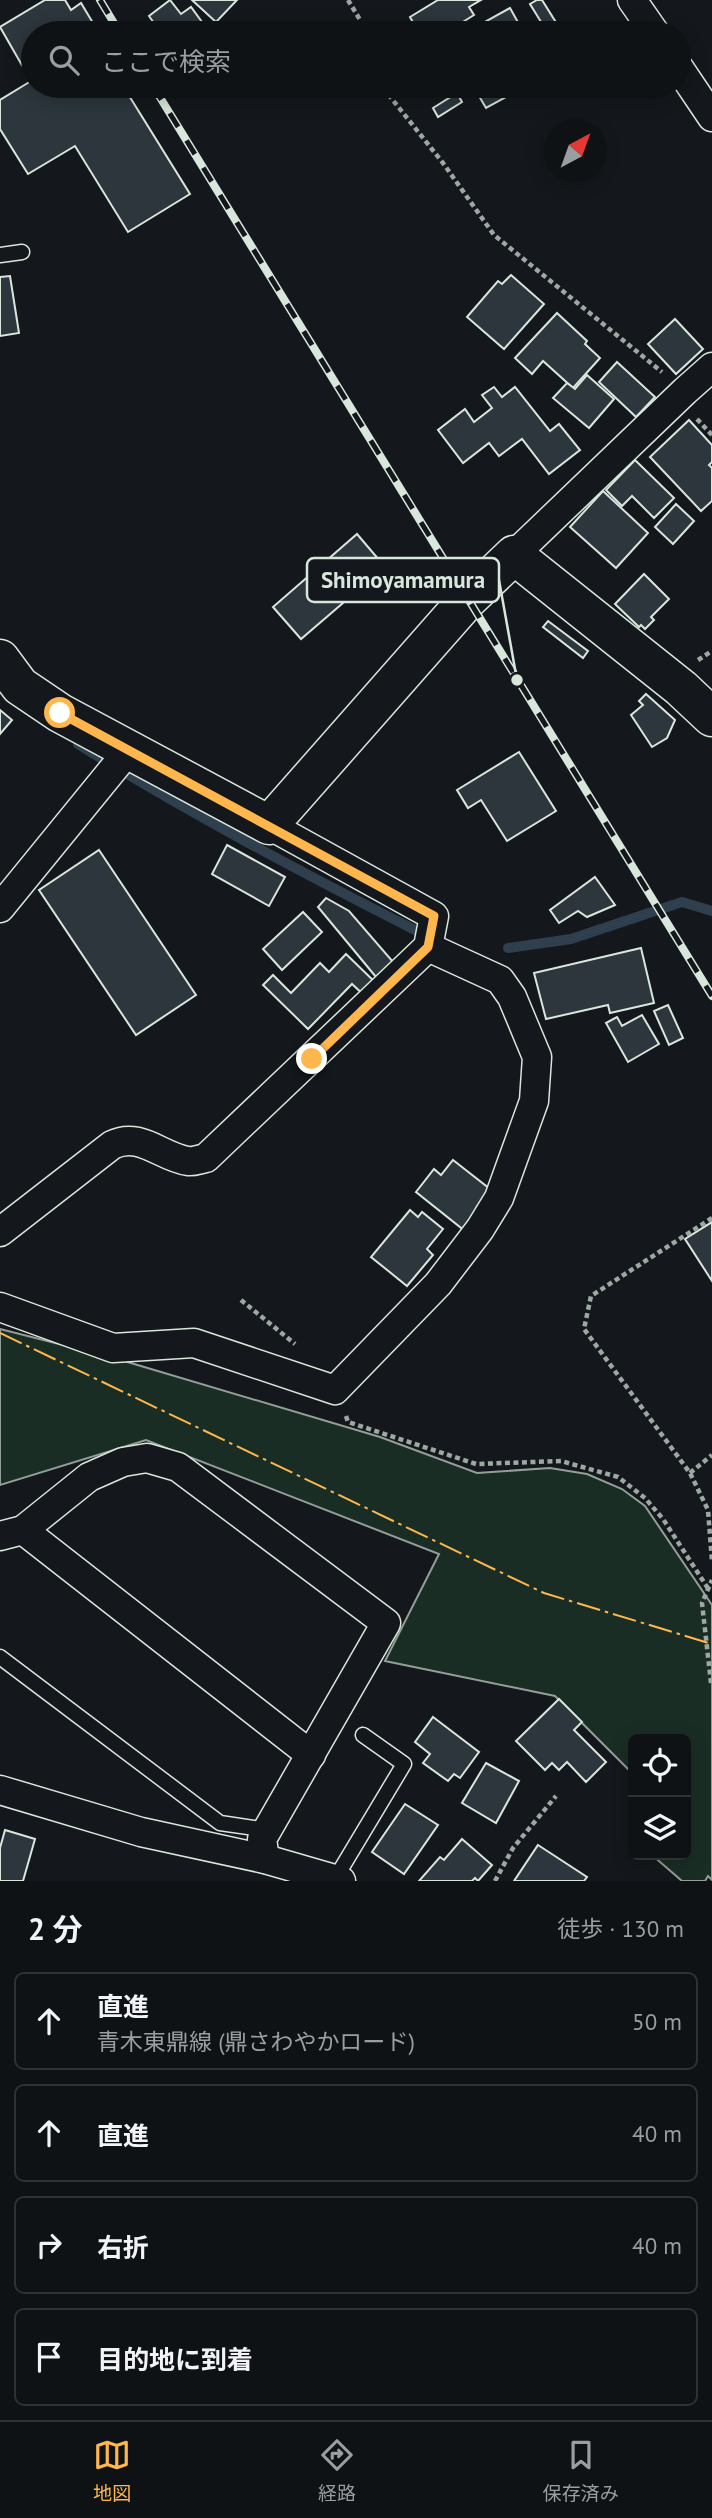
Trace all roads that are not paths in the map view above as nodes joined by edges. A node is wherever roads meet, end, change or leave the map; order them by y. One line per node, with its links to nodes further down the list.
1 (632, 0): 2 (street)
2 (647, 21)
3 (691, 86): 4 (street)
4 (712, 117)
5 (22, 251): 6 (lane)
6 (0, 255)
7 (712, 368): 8 (street)
8 (513, 555): 10 (main road); 12 (main road)
9 (0, 659): 11 (main road)
10 (712, 717)
11 (118, 764): 12 (main road); 13 (street)
12 (269, 825): 14 (street)
13 (0, 908)
14 (428, 947): 15 (street); 16 (street)
15 (0, 1232)
16 (0, 1307)
17 (11, 1533): 20 (street); 20 (street)
18 (0, 1657): 22 (lane)
19 (363, 1735): 24 (lane)
20 (311, 1755): 22 (street)
21 (0, 1790): 23 (street)
22 (268, 1830): 23 (street)
23 (265, 1859): 24 (street)
24 (338, 1880)

